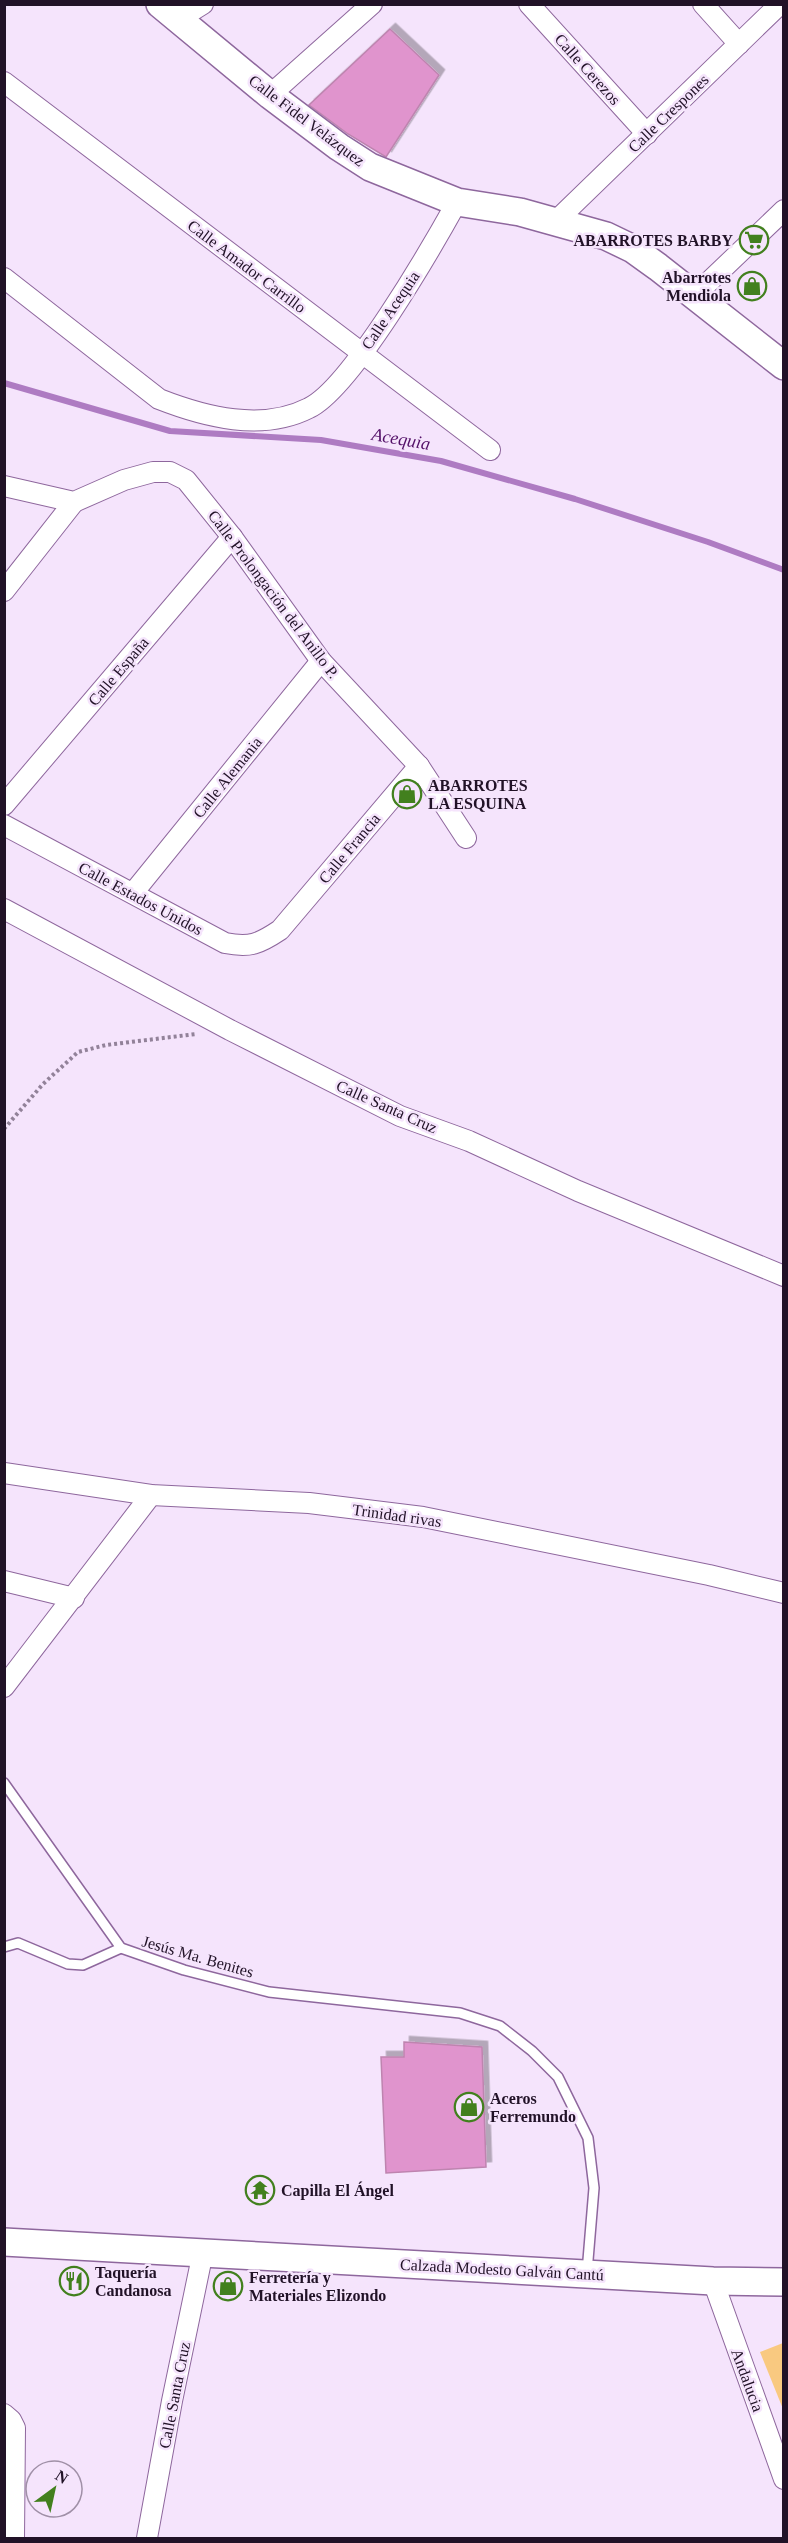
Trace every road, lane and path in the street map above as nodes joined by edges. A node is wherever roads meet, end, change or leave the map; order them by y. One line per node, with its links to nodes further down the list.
1 (203, 4): 6 (street)
2 (372, 4): 9 (street)
3 (529, 4): 10 (street, Calle Cerezos)
4 (703, 4): 7 (street)
5 (780, 4): 7 (street, Calle Crespones)
6 (170, 12): 9 (main road, Calle Fidel Velázquez)
7 (739, 44): 10 (street, Calle Crespones)
8 (4, 82): 16 (street, Calle Amador Carrillo)
9 (270, 95): 11 (main road, Calle Fidel Velázquez)
10 (647, 134): 13 (street, Calle Crespones)
11 (457, 202): 13 (main road, Calle Fidel Velázquez); 16 (street, Calle Acequia)
12 (783, 210): 15 (street)
13 (556, 221): 15 (main road, Calle Fidel Velázquez)
14 (4, 278): 16 (street, Calle Acequia)
15 (694, 296): 17 (main road, Calle Fidel Velázquez)
16 (362, 353): 18 (street, Calle Amador Carrillo)
17 (783, 366)
18 (490, 450)
19 (4, 486): 20 (street)
20 (74, 502): 21 (street, Calle Prolongación del Anillo P.); 22 (street)
21 (232, 537): 23 (street, Calle Prolongación del Anillo P.); 25 (street, Calle España)
22 (4, 591)
23 (321, 661): 24 (street, Calle Prolongación del Anillo P.); 28 (street, Calle Alemania)
24 (419, 766): 27 (street, Calle Prolongación del Anillo P.); 30 (street, Calle Francia)
25 (4, 805)
26 (4, 825): 28 (street, Calle Estados Unidos)
27 (466, 838)
28 (133, 893): 30 (street, Calle Estados Unidos)
29 (4, 909): 31 (street, Calle Santa Cruz)
30 (280, 930)
31 (230, 1030): 32 (path); 33 (street, Calle Santa Cruz)
32 (4, 1129)
33 (783, 1276)
34 (4, 1473): 35 (street, Trinidad rivas)
35 (151, 1495): 37 (street, Trinidad rivas); 38 (street)
36 (4, 1581): 38 (street)
37 (783, 1593)
38 (74, 1598): 39 (street)
39 (4, 1687)
40 (4, 1783): 42 (lane, Jesús Ma. Benites)
41 (4, 1947): 42 (lane)
42 (121, 1948): 45 (lane, Jesús Ma. Benites)
43 (4, 2242): 44 (main road, Calzada Modesto Galván Cantú)
44 (203, 2252): 45 (main road, Calzada Modesto Galván Cantú); 51 (street, Calle Santa Cruz)
45 (586, 2274): 46 (main road, Calzada Modesto Galván Cantú)
46 (713, 2281): 47 (main road, Calzada Modesto Galván Cantú); 49 (street, Andalucia)
47 (783, 2282)
48 (5, 2414): 50 (street)
49 (783, 2479)
50 (14, 2538)
51 (147, 2538)

